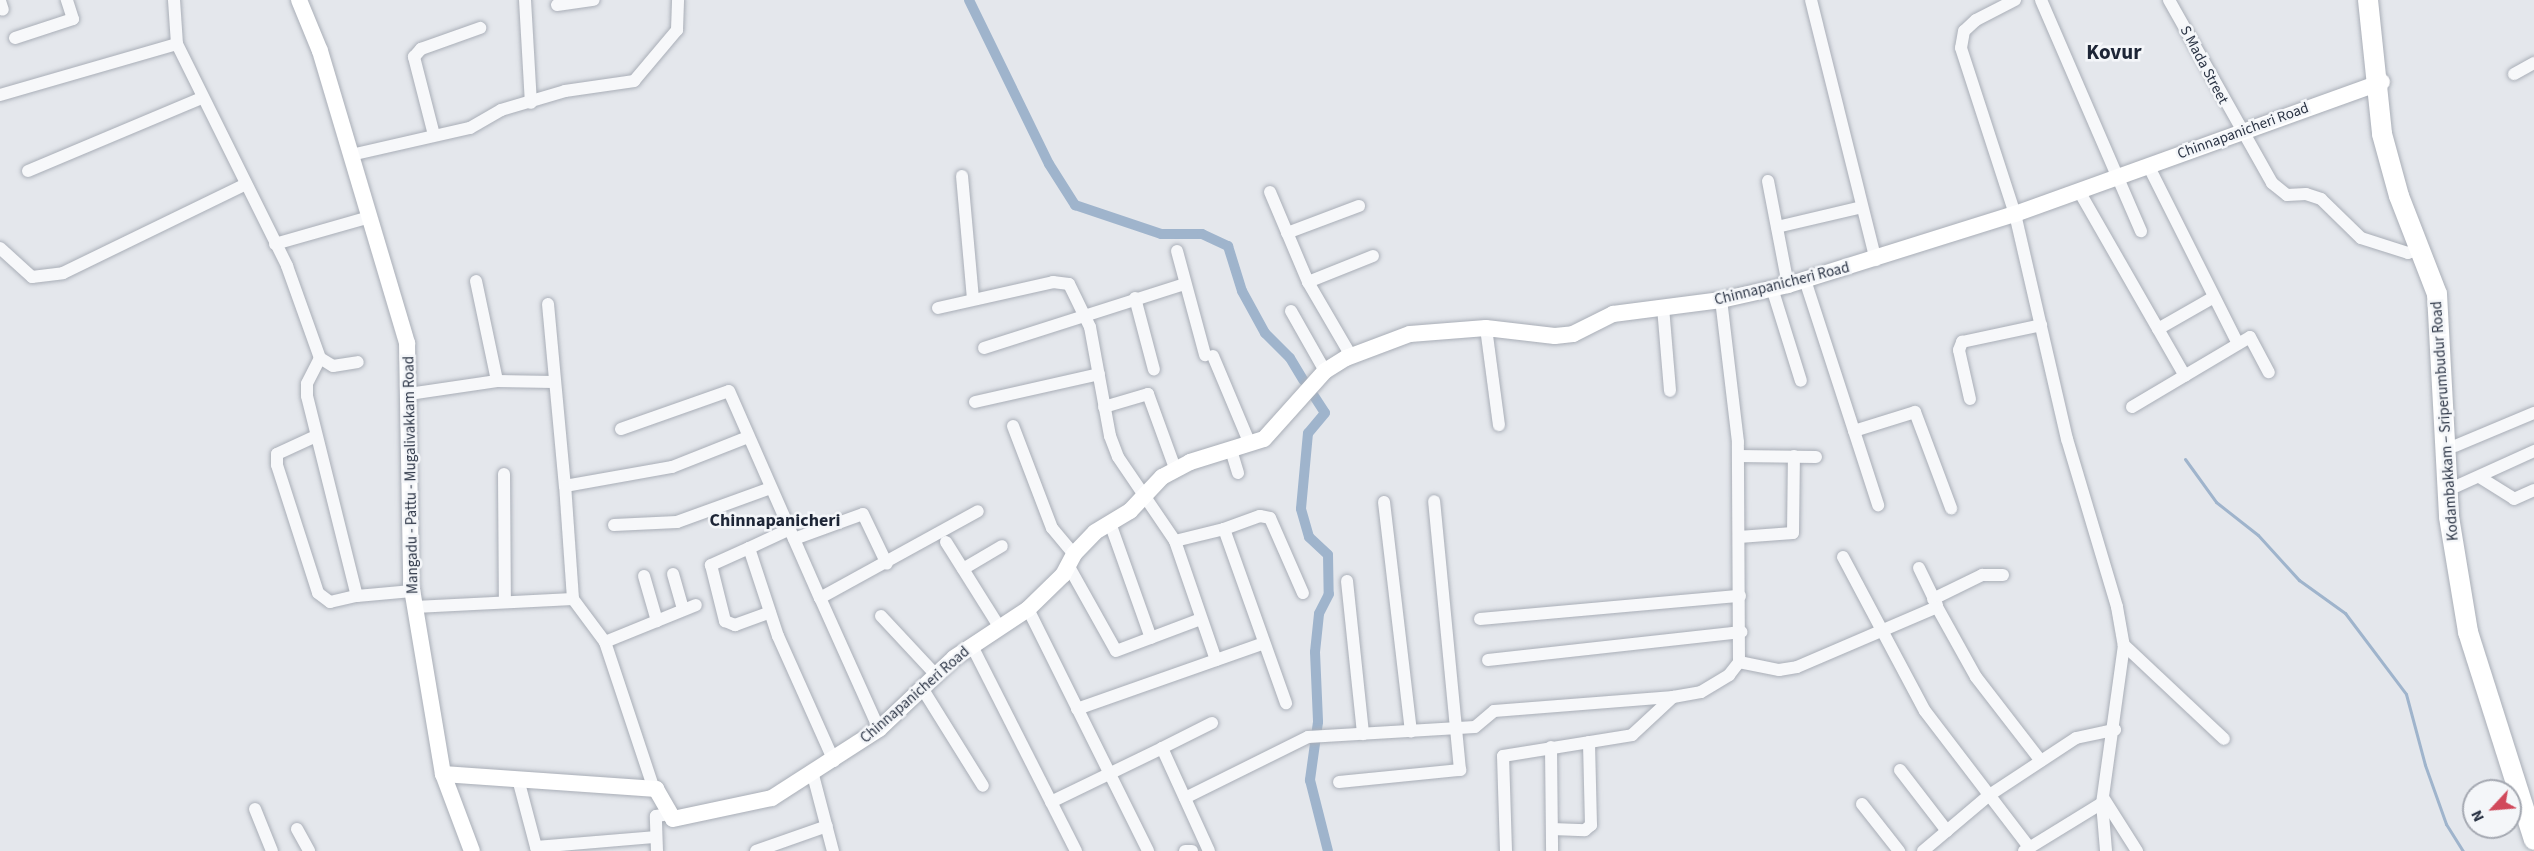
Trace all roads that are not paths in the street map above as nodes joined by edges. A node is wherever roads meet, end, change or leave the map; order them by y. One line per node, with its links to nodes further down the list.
1 (67, 0): 15 (street)
2 (174, 0): 16 (street)
3 (299, 0): 25 (street, Mangadu - Pattu - Mugalivakkam Road)
4 (525, 0): 22 (street)
5 (594, 0): 13 (street)
6 (678, 0): 22 (street)
7 (1811, 0): 35 (street)
8 (2015, 0): 36 (street)
9 (2041, 0): 29 (street)
10 (2169, 0): 23 (street, S Mada Street)
11 (2368, 0): 19 (main road, Kodambakkam – Sriperumbudur Road)
12 (2377, 0): 19 (main road, Kodambakkam – Sriperumbudur Road)
13 (557, 5)
14 (480, 28): 24 (street)
15 (15, 38)
16 (177, 44): 20 (street); 21 (street)
17 (2534, 63): 18 (street)
18 (2514, 74)
19 (2378, 83): 23 (street, Chinnapanicheri Road); 43 (main road, Kodambakkam – Sriperumbudur Road); 91 (main road, Kodambakkam – Sriperumbudur Road)
20 (0, 95)
21 (202, 98): 27 (street); 31 (street)
22 (531, 103): 24 (street)
23 (2240, 131): 26 (street, Chinnapanicheri Road); 43 (street, S Mada Street)
24 (434, 135): 25 (street)
25 (351, 155): 37 (street, Mangadu - Pattu - Mugalivakkam Road)
26 (2148, 165): 29 (street, Chinnapanicheri Road); 52 (street)
27 (28, 171)
28 (962, 176): 54 (street)
29 (2114, 177): 32 (street, Chinnapanicheri Road); 39 (street)
30 (1767, 181): 38 (street)
31 (244, 185): 41 (street); 42 (street)
32 (2079, 191): 36 (street, Chinnapanicheri Road); 63 (street)
33 (1270, 192): 40 (street)
34 (1359, 206): 40 (street)
35 (1862, 207): 38 (street); 46 (street)
36 (2014, 214): 46 (street, Chinnapanicheri Road); 61 (street)
37 (370, 217): 41 (street); 78 (street, Mangadu - Pattu - Mugalivakkam Road)
38 (1777, 227): 51 (street)
39 (2141, 231)
40 (1287, 233): 49 (street)
41 (275, 244): 67 (street)
42 (0, 248)
43 (2421, 248): 194 (main road, Kodambakkam – Sriperumbudur Road)
44 (1178, 251): 50 (street)
45 (1373, 256): 49 (street)
46 (1875, 260): 47 (street, Chinnapanicheri Road)
47 (1805, 280): 51 (street, Chinnapanicheri Road); 87 (street)
48 (476, 281): 74 (street)
49 (1308, 282): 66 (street)
50 (1185, 284): 53 (street); 90 (street)
51 (1780, 287): 55 (street, Chinnapanicheri Road); 75 (street)
52 (2214, 297): 63 (street); 64 (street)
53 (1135, 298): 60 (street); 69 (street)
54 (973, 299): 58 (street); 60 (street)
55 (1721, 300): 57 (street, Chinnapanicheri Road); 94 (street)
56 (548, 304): 76 (street)
57 (1663, 307): 62 (street, Chinnapanicheri Road); 77 (street)
58 (938, 308)
59 (1291, 311): 70 (street)
60 (1086, 315): 65 (street); 72 (street)
61 (2041, 325): 79 (street); 151 (street)
62 (1486, 328): 66 (street, Chinnapanicheri Road); 84 (street)
63 (2158, 329): 73 (street)
64 (2238, 344): 71 (street); 73 (street)
65 (984, 348)
66 (1351, 356): 70 (street, Chinnapanicheri Road)
67 (320, 358): 68 (street); 88 (street)
68 (358, 362)
69 (1154, 370)
70 (1325, 371): 90 (street, Chinnapanicheri Road)
71 (2269, 372)
72 (1099, 374): 80 (street); 82 (street)
73 (2185, 376): 81 (street)
74 (498, 381): 76 (street); 78 (street)
75 (1801, 381)
76 (553, 382): 101 (street)
77 (1670, 391)
78 (409, 394): 133 (street, Mangadu - Pattu - Mugalivakkam Road)
79 (1970, 399)
80 (975, 402)
81 (2132, 406)
82 (1104, 407): 97 (street); 105 (street)
83 (2534, 412): 91 (street)
84 (1499, 425)
85 (1012, 426): 121 (street)
86 (621, 429): 89 (street)
87 (1854, 431): 108 (street); 109 (street)
88 (316, 436): 130 (street); 130 (street)
89 (748, 436): 101 (street); 103 (street)
90 (1250, 444): 92 (street, Chinnapanicheri Road)
91 (2455, 446): 102 (main road, Kodambakkam – Sriperumbudur Road)
92 (1231, 450): 97 (street, Chinnapanicheri Road); 98 (street)
93 (2534, 451): 100 (street)
94 (1738, 456): 95 (street); 115 (street)
95 (1794, 456): 96 (street); 115 (street)
96 (1816, 457)
97 (1175, 468): 105 (street, Chinnapanicheri Road)
98 (1238, 473)
99 (504, 474): 135 (street)
100 (2481, 478): 102 (street); 104 (street)
101 (565, 486): 134 (street)
102 (2457, 486): 188 (main road, Kodambakkam – Sriperumbudur Road)
103 (771, 488): 112 (street); 114 (street)
104 (2534, 490)
105 (1143, 497): 111 (street, Chinnapanicheri Road); 116 (street)
106 (1434, 501): 163 (street)
107 (1384, 502): 165 (street)
108 (1878, 505)
109 (1952, 508)
110 (978, 511): 122 (street)
111 (1110, 523): 121 (street, Chinnapanicheri Road); 148 (street)
112 (614, 525)
113 (1224, 529): 116 (street); 129 (street); 150 (street)
114 (792, 534): 119 (street); 122 (street); 132 (street)
115 (1739, 537): 131 (street)
116 (1175, 541): 142 (street)
117 (946, 542): 124 (street)
118 (1002, 546): 124 (street)
119 (749, 548): 140 (street); 140 (street)
120 (1843, 557): 146 (street)
121 (1071, 560): 138 (street, Chinnapanicheri Road); 148 (street)
122 (887, 564): 132 (street)
123 (1919, 568): 136 (street)
124 (963, 569): 145 (street)
125 (673, 574): 139 (street)
126 (2003, 575): 136 (street)
127 (644, 576): 144 (street)
128 (1347, 581): 166 (street)
129 (1302, 593)
130 (357, 596): 133 (street)
131 (1740, 596): 143 (street); 147 (street)
132 (820, 598): 162 (street)
133 (414, 599): 135 (street); 174 (street, Mangadu - Pattu - Mugalivakkam Road)
134 (573, 599): 135 (street); 149 (street)
135 (505, 602)
136 (1935, 603): 146 (street); 172 (street)
137 (696, 605): 139 (street)
138 (1028, 609): 145 (street, Chinnapanicheri Road); 160 (street)
139 (683, 610): 144 (street)
140 (770, 612): 171 (street)
141 (881, 616): 156 (street)
142 (1201, 619): 148 (street); 153 (street)
143 (1480, 619)
144 (657, 621): 149 (street)
145 (1000, 627): 152 (street, Chinnapanicheri Road)
146 (1881, 631): 155 (street); 181 (street)
147 (1741, 632): 154 (street); 155 (street)
148 (1151, 638)
149 (605, 642): 180 (street)
150 (1264, 643): 153 (street); 159 (street)
151 (2124, 645): 164 (street); 167 (street)
152 (972, 646): 156 (street, Chinnapanicheri Road); 184 (street)
153 (1216, 660): 160 (street)
154 (1488, 660)
155 (1738, 662): 158 (street)
156 (936, 675): 157 (street, Chinnapanicheri Road)
157 (922, 688): 162 (street, Chinnapanicheri Road); 179 (street)
158 (1674, 697): 163 (street); 168 (street)
159 (1286, 702)
160 (1077, 709): 175 (street)
161 (1212, 723): 170 (street)
162 (879, 729): 171 (street, Chinnapanicheri Road)
163 (1457, 729): 165 (street); 178 (street)
164 (2115, 730): 172 (street); 183 (street)
165 (1411, 731): 166 (street)
166 (1363, 734): 182 (street)
167 (2224, 739)
168 (1589, 742): 169 (street); 191 (street)
169 (1551, 747): 191 (street); 208 (street)
170 (1162, 748): 175 (street); 182 (street)
171 (834, 761): 176 (street, Chinnapanicheri Road)
172 (2041, 761): 181 (street)
173 (1900, 770): 192 (street)
174 (443, 774): 177 (street); 199 (street, Mangadu - Pattu - Mugalivakkam Road)
175 (1110, 774): 184 (street); 204 (street)
176 (813, 775): 187 (street, Chinnapanicheri Road); 189 (street)
177 (518, 779): 180 (street); 195 (street)
178 (1339, 782)
179 (983, 786)
180 (654, 789): 187 (street)
181 (1988, 796): 192 (street); 196 (street)
182 (1185, 798): 207 (street)
183 (2103, 801): 196 (street); 212 (street); 213 (street)
184 (1051, 802): 203 (street)
185 (1862, 804): 210 (street)
186 (255, 809): 197 (street)
187 (670, 814): 193 (street)
188 (2534, 814)
189 (827, 826): 201 (street); 202 (street)
190 (297, 829): 198 (street)
191 (1552, 829): 209 (street)
192 (1947, 831): 211 (street)
193 (654, 837): 195 (street); 200 (street)
194 (2534, 840)
195 (537, 849)
196 (2026, 849)
197 (272, 851)
198 (309, 851)
199 (472, 851)
200 (657, 851)
201 (756, 851)
202 (833, 851)
203 (1076, 851)
204 (1148, 851)
205 (1185, 851): 206 (street)
206 (1192, 851)
207 (1209, 851)
208 (1506, 851)
209 (1552, 851)
210 (1899, 851)
211 (1923, 851)
212 (2106, 851)
213 (2137, 851)

